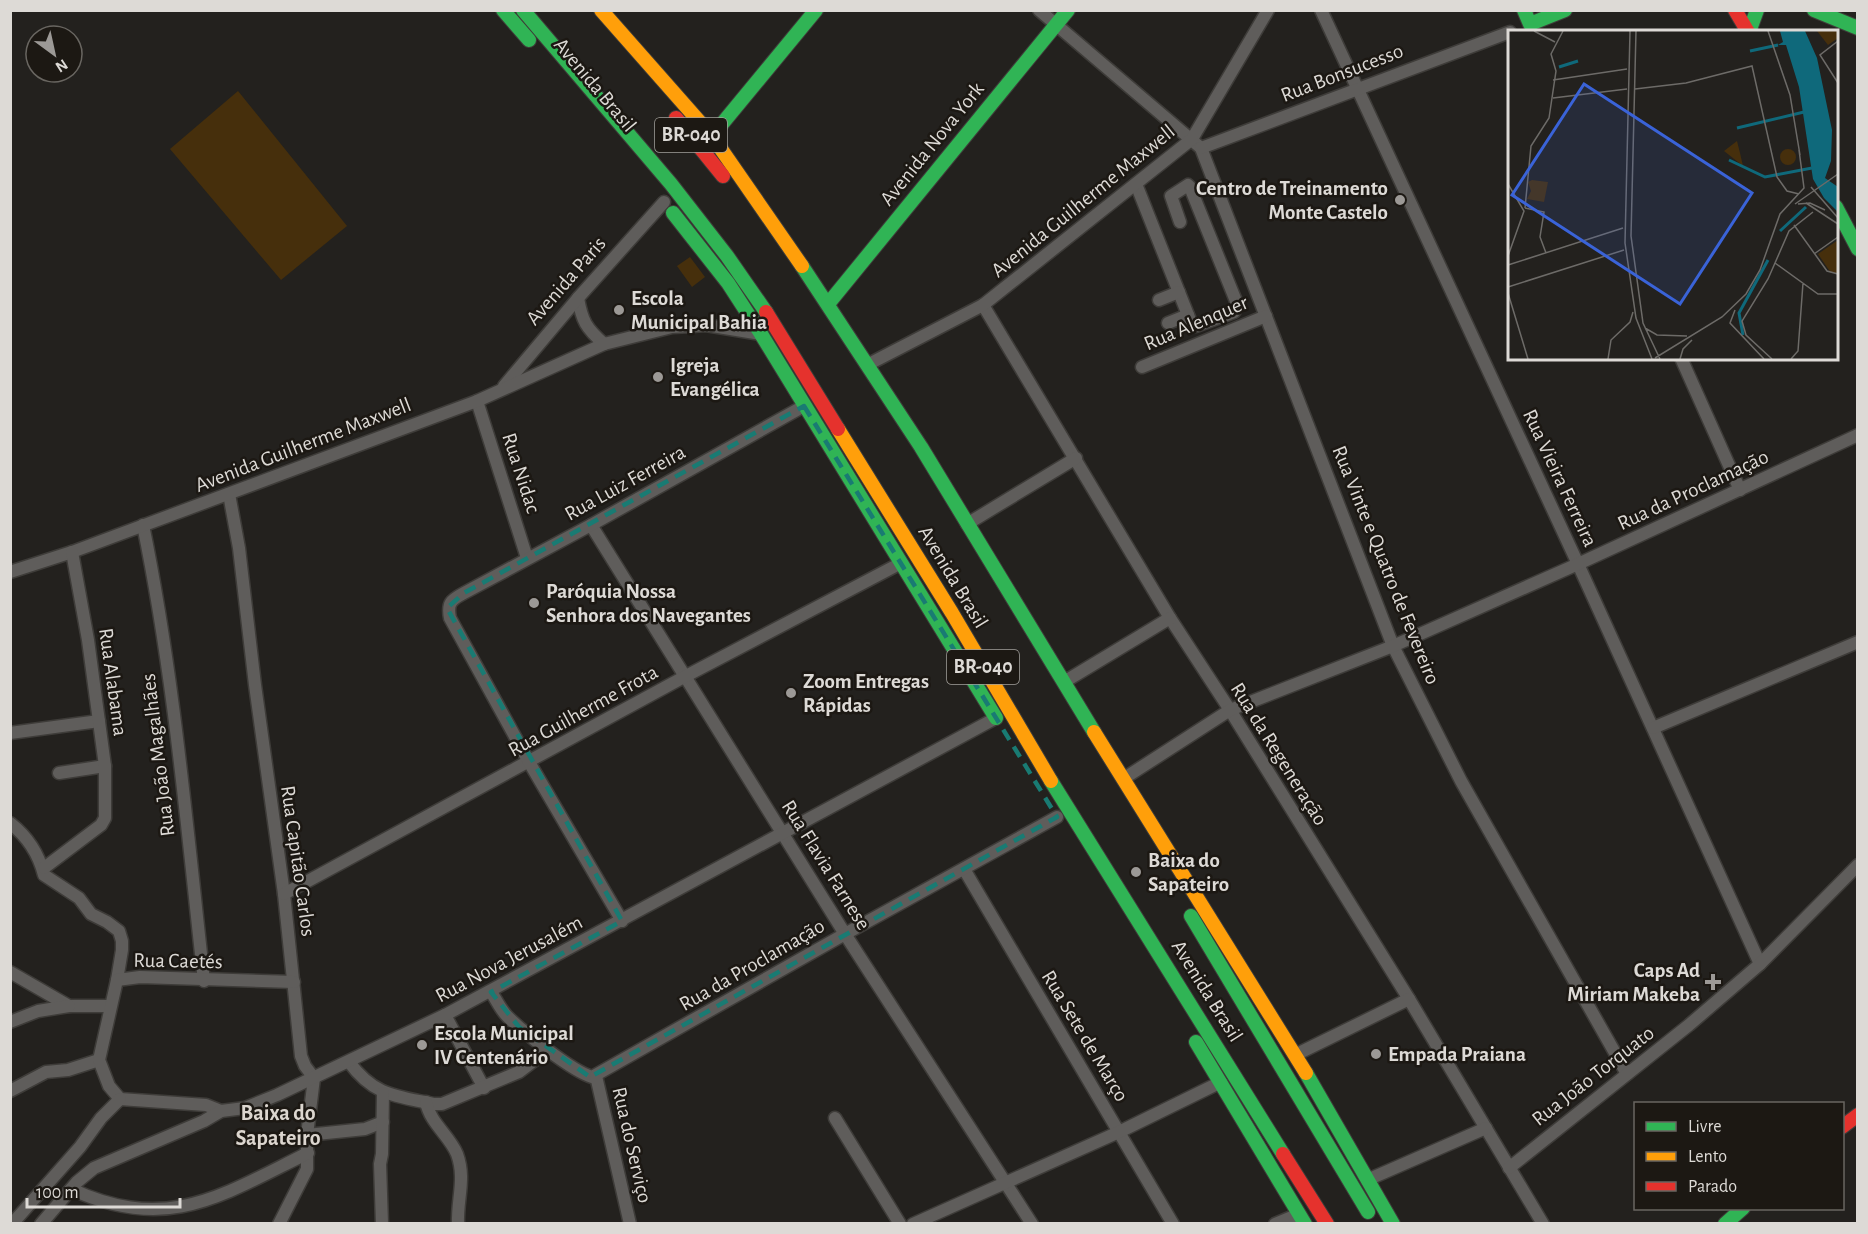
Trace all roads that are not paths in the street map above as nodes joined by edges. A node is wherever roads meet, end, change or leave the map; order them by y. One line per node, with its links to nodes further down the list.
1 (503, 10): 23 (main road, Avenida Brasil)
2 (523, 10): 50 (main road, Avenida Brasil / BR-040)
3 (816, 10): 24 (main road)
4 (1039, 10): 14 (street)
5 (1068, 10): 14 (main road, Avenida Nova York)
6 (1268, 10): 25 (street, Avenida Guilherme Maxwell)
7 (1322, 10): 21 (street, Rua Vieira Ferreira)
8 (1524, 10): 15 (main road)
9 (1565, 10): 15 (main road, Rua Bonsucesso)
10 (1735, 10): 17 (main road)
11 (1757, 10): 18 (main road)
12 (1814, 10): 16 (main road)
13 (596, 14): 20 (main road, Avenida Brasil); 24 (main road, Avenida Brasil)
14 (1056, 25): 25 (street); 35 (main road, Avenida Nova York)
15 (1532, 28)
16 (1857, 28)
17 (1747, 30)
18 (1749, 30)
19 (1508, 33): 21 (street, Rua Bonsucesso)
20 (643, 78)
21 (1359, 89): 26 (street, Rua Bonsucesso); 61 (street, Rua Vieira Ferreira)
22 (671, 111): 42 (main road, Avenida Brasil / BR-040)
23 (597, 119)
24 (712, 136): 35 (main road, Avenida Brasil)
25 (1191, 139): 26 (street); 27 (street, Avenida Guilherme Maxwell)
26 (1201, 148): 38 (street, Rua Vinte e Quatro de Fevereiro)
27 (1136, 184): 32 (street); 36 (street, Avenida Guilherme Maxwell)
28 (661, 197): 33 (street, Avenida Paris); 40 (main road, Avenida Brasil)
29 (1838, 211): 31 (main road)
30 (1180, 222): 37 (street)
31 (1857, 249)
32 (1179, 292): 34 (street); 37 (street)
33 (578, 298): 41 (street); 46 (street, Avenida Paris)
34 (1159, 300)
35 (828, 303): 44 (main road, Avenida Brasil)
36 (983, 304): 44 (street, Avenida Guilherme Maxwell); 51 (street, Rua da Regeneração)
37 (1188, 315): 39 (street)
38 (1266, 316): 45 (street, Rua Alenquer); 66 (street, Rua Vinte e Quatro de Fevereiro)
39 (1168, 323)
40 (761, 334): 41 (street, Avenida Guilherme Maxwell); 48 (main road, Avenida Brasil); 50 (main road)
41 (604, 344): 46 (street, Avenida Guilherme Maxwell)
42 (846, 357)
43 (1682, 360): 53 (street)
44 (867, 365): 52 (main road); 55 (main road, Avenida Brasil)
45 (1142, 367)
46 (501, 390): 47 (street, Avenida Guilherme Maxwell)
47 (477, 400): 54 (street, Avenida Guilherme Maxwell); 59 (street, Rua Nidac)
48 (804, 406): 57 (street, Rua Luiz Ferreira); 60 (main road, Avenida Brasil)
49 (1857, 435): 53 (street, Rua da Proclamação)
50 (856, 457): 130 (main road, Avenida Brasil / BR-040)
51 (1076, 458): 55 (street); 64 (street, Rua da Regeneração)
52 (931, 488)
53 (1740, 490): 61 (street, Rua da Proclamação)
54 (229, 494): 56 (street, Avenida Guilherme Maxwell); 86 (street, Rua Capitão Carlos)
55 (967, 524): 68 (main road, Avenida Brasil)
56 (143, 525): 58 (street, Avenida Guilherme Maxwell); 94 (street, Rua João Magalhães)
57 (591, 525): 59 (street, Rua Luiz Ferreira); 67 (street, Rua Flavia Farnese)
58 (72, 552): 62 (street, Avenida Guilherme Maxwell); 70 (street, Rua Alabama)
59 (527, 558): 74 (street, Rua Luiz Ferreira)
60 (901, 563): 67 (street, Rua Guilherme Frota); 71 (main road, Avenida Brasil)
61 (1578, 564): 66 (street, Rua da Proclamação); 72 (street, Rua Vieira Ferreira)
62 (10, 572)
63 (999, 603): 81 (main road, Avenida Brasil / BR-040)
64 (1170, 618): 68 (street); 69 (street, Rua da Regeneração)
65 (1857, 642): 72 (street)
66 (1393, 646): 69 (street, Rua da Proclamação); 108 (street, Rua Vinte e Quatro de Fevereiro)
67 (684, 677): 74 (street, Rua Guilherme Frota); 82 (street, Rua Flavia Farnese)
68 (1064, 682): 78 (main road, Avenida Brasil)
69 (1230, 710): 78 (street, Rua da Proclamação); 97 (street, Rua da Regeneração)
70 (99, 721): 73 (street); 75 (street, Rua Alabama)
71 (999, 723): 82 (street, Rua Nova Jerusalém)
72 (1653, 728): 91 (street, Rua Vieira Ferreira)
73 (10, 733)
74 (529, 762): 86 (street, Rua Guilherme Frota); 88 (street)
75 (105, 766): 76 (street); 84 (street, Rua Alabama)
76 (59, 773)
77 (1031, 774): 79 (main road, Avenida Brasil)
78 (1123, 779): 105 (main road, Avenida Brasil)
79 (1057, 817): 85 (street, Rua da Proclamação); 98 (main road, Avenida Brasil)
80 (10, 824): 84 (street)
81 (1139, 830)
82 (783, 833): 88 (street, Rua Nova Jerusalém); 90 (street, Rua Flavia Farnese)
83 (1857, 865): 91 (street, Rua João Torquato)
84 (44, 868): 93 (street)
85 (964, 868): 90 (street, Rua da Proclamação); 123 (street, Rua Sete de Março)
86 (284, 894): 95 (street, Rua Capitão Carlos)
87 (1181, 901): 89 (main road, Avenida Brasil)
88 (622, 921): 96 (street, Rua Nova Jerusalém)
89 (1200, 931): 146 (main road, Avenida Brasil); 147 (main road)
90 (845, 934): 109 (street, Rua da Proclamação); 128 (street, Rua Flavia Farnese)
91 (1760, 964): 108 (street, Rua João Torquato)
92 (10, 972): 99 (street)
93 (117, 980): 94 (street, Rua Caetés); 100 (street, Rua Caetés)
94 (204, 981): 95 (street, Rua Caetés)
95 (294, 982): 110 (street, Rua Capitão Carlos)
96 (491, 992): 101 (street, Rua Nova Jerusalém); 104 (street, Rua do Serviço)
97 (1409, 999): 105 (street); 122 (street, Rua da Regeneração)
98 (1171, 1000)
99 (69, 1006): 100 (street); 102 (street)
100 (110, 1006): 106 (street, Rua Caetés)
101 (445, 1016): 107 (street, Rua Nova Jerusalém); 112 (street)
102 (10, 1022)
103 (1190, 1031): 111 (main road, Avenida Brasil)
104 (545, 1046): 109 (street, Rua do Serviço); 112 (street)
105 (1295, 1055): 127 (main road, Avenida Brasil)
106 (99, 1060): 113 (street); 115 (street)
107 (350, 1062): 110 (street, Rua Nova Jerusalém); 114 (street)
108 (1627, 1074): 126 (street, Rua João Torquato)
109 (594, 1077): 138 (street, Rua do Serviço)
110 (314, 1078): 117 (street, Rua Nova Jerusalém); 124 (street)
111 (1221, 1082): 123 (street); 132 (main road, Avenida Brasil)
112 (484, 1088): 116 (street)
113 (10, 1091)
114 (383, 1093): 116 (street); 120 (street)
115 (120, 1099): 117 (street); 133 (street)
116 (426, 1102): 137 (street)
117 (220, 1111): 129 (street, Rua Nova Jerusalém)
118 (1857, 1115): 121 (main road)
119 (835, 1118): 139 (street)
120 (383, 1122): 124 (street); 136 (street)
121 (1844, 1125)
122 (1486, 1128): 126 (street, Rua da Regeneração); 127 (street)
123 (1119, 1132): 128 (street); 142 (street, Rua Sete de Março)
124 (307, 1135): 125 (street)
125 (308, 1153): 129 (street); 135 (street)
126 (1509, 1168): 149 (street, Rua da Regeneração)
127 (1367, 1180): 148 (main road, Avenida Brasil)
128 (1006, 1182): 140 (street); 141 (street, Rua Flavia Farnese)
129 (71, 1188): 134 (street, Rua Nova Jerusalém)
130 (1310, 1196): 144 (main road); 145 (main road, Avenida Brasil / BR-040)
131 (1742, 1210): 150 (main road)
132 (1302, 1219): 143 (street)
133 (12, 1224)
134 (41, 1224)
135 (279, 1224)
136 (382, 1224)
137 (458, 1224)
138 (630, 1224)
139 (900, 1224)
140 (913, 1224)
141 (1032, 1224)
142 (1173, 1224)
143 (1275, 1224)
144 (1320, 1224)
145 (1327, 1224)
146 (1376, 1224)
147 (1388, 1224)
148 (1393, 1224)
149 (1543, 1224)
150 (1725, 1224)

